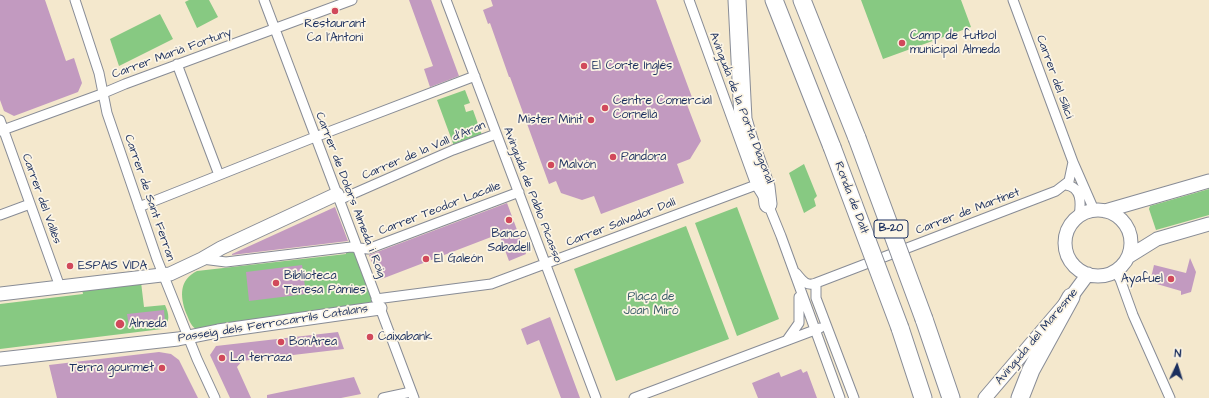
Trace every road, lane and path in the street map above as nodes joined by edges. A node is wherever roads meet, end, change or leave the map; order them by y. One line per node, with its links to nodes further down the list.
1 (75, 0): 14 (street, Carrer de Sant Ferran)
2 (264, 0): 11 (street, Carrer de Dolors Almeda i Roig)
3 (352, 0): 10 (street, Carrer Marià Fortuny)
4 (446, 0): 13 (street, Avinguda de Pablo Picasso)
5 (688, 0): 22 (street, Avinguda de la Porta Diagonal)
6 (737, 0): 27 (highway)
7 (774, 0): 59 (highway, Ronda de Dalt / B-20, bridge)
8 (802, 0): 60 (highway, B-20, bridge)
9 (1013, 0): 19 (street, Carrer del Silici)
10 (328, 4): 11 (street, Carrer Marià Fortuny)
11 (275, 29): 12 (street, Carrer Marià Fortuny); 18 (street, Carrer de Dolors Almeda i Roig)
12 (177, 64): 14 (street, Carrer Marià Fortuny); 20 (street)
13 (475, 76): 17 (street, Avinguda de Pablo Picasso); 18 (street)
14 (103, 93): 16 (street, Carrer Marià Fortuny); 28 (street, Carrer de Sant Ferran)
15 (0, 120): 16 (street, Carrer del Vallès)
16 (2, 130): 26 (street, Carrer del Vallès)
17 (496, 134): 24 (street, Avinguda de Pablo Picasso); 25 (street, Carrer de la Vall d'Aran)
18 (316, 137): 20 (street); 25 (street, Carrer de Dolors Almeda i Roig)
19 (1073, 162): 23 (street); 29 (street, Carrer del Silici)
20 (219, 176): 28 (street)
21 (1209, 180): 29 (street)
22 (756, 185): 27 (street, Avinguda de la Porta Diagonal); 36 (street, Carrer Salvador Dalí)
23 (1066, 185): 31 (street); 41 (street, Carrer de Martinet)
24 (519, 192): 33 (street, Carrer Teodor Lacalle); 36 (street, Avinguda de Pablo Picasso)
25 (338, 197): 33 (street, Carrer de Dolors Almeda i Roig); 35 (street)
26 (30, 204): 30 (street); 43 (street, Carrer del Vallès)
27 (768, 204): 37 (street, Avinguda de la Porta Diagonal)
28 (139, 207): 39 (street, Carrer de Sant Ferran)
29 (1100, 210): 31 (street); 34 (street)
30 (0, 215)
31 (1079, 216): 40 (street)
32 (1209, 224): 34 (street)
33 (357, 248): 35 (street, Carrer Teodor Lacalle); 46 (street, Carrer de Dolors Almeda i Roig)
34 (1128, 257): 38 (street)
35 (202, 259): 39 (street)
36 (545, 264): 46 (street, Carrer Salvador Dalí); 55 (street, Avinguda de Pablo Picasso)
37 (792, 267): 41 (street, Avinguda de la Porta Diagonal); 42 (street, Avinguda de la Porta Diagonal)
38 (1115, 272): 40 (street); 63 (street)
39 (163, 274): 43 (street); 49 (street, Carrer de Sant Ferran)
40 (1088, 274): 45 (street, Avinguda del Maresme)
41 (816, 283): 47 (street)
42 (798, 284): 48 (street, Avinguda de la Porta Diagonal); 50 (street, Avinguda de la Porta Diagonal)
43 (60, 287): 44 (street)
44 (0, 294)
45 (1071, 297): 61 (street, Avinguda del Maresme); 62 (highway)
46 (378, 304): 49 (street, Passeig dels Ferrocarrils Catalans); 52 (street, Carrer de Dolors Almeda i Roig)
47 (827, 326): 48 (street); 58 (street)
48 (814, 330): 50 (street); 57 (street, Avinguda de la Porta Diagonal)
49 (188, 337): 51 (street, Passeig dels Ferrocarrils Catalans); 53 (street, Carrer de Sant Ferran)
50 (786, 341): 56 (street)
51 (0, 359)
52 (413, 395): 54 (street)
53 (215, 398)
54 (383, 398)
55 (596, 398)
56 (634, 398)
57 (840, 398)
58 (854, 398)
59 (923, 398)
60 (951, 398)
61 (985, 398)
62 (1020, 398)
63 (1170, 398)

